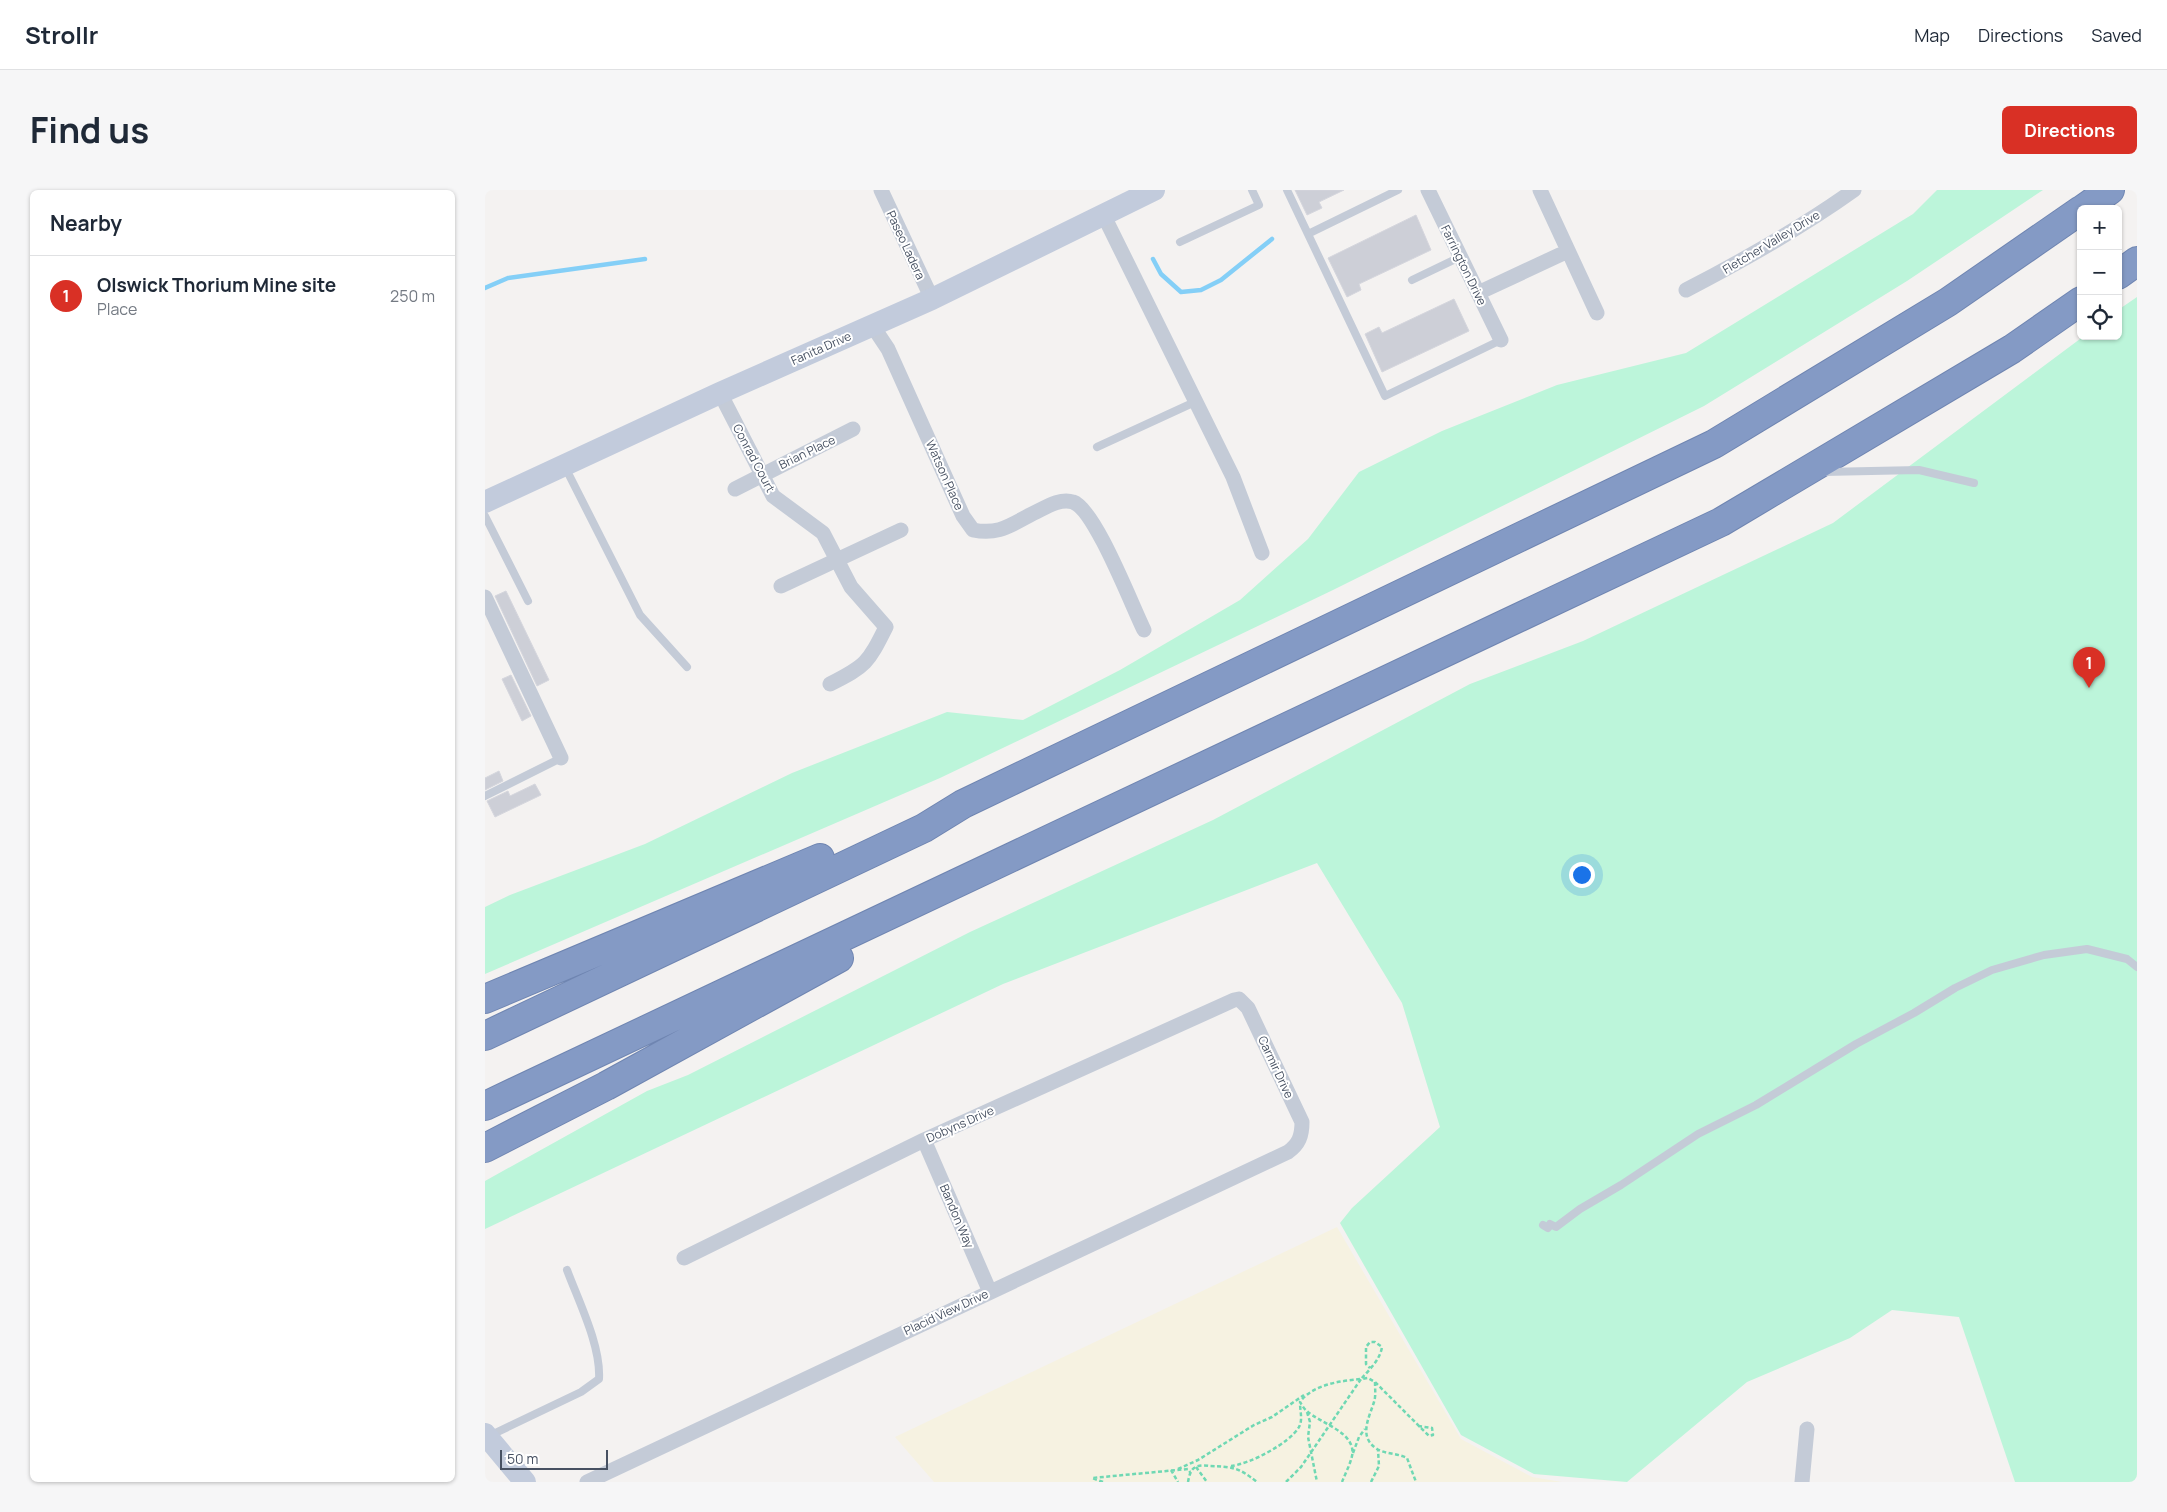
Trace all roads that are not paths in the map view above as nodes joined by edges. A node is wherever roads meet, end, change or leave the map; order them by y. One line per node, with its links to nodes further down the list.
1 (881, 190): 22 (street, Paseo Ladera)
2 (1252, 190): 14 (lane)
3 (1287, 190): 13 (lane)
4 (1398, 190): 13 (lane)
5 (1428, 190): 16 (street, Farrington Drive)
6 (1540, 190): 15 (street)
7 (1854, 190): 20 (street, Fletcher Valley Drive)
8 (2110, 190): 10 (highway)
9 (1140, 193): 12 (main road, Fanita Drive)
10 (2089, 205)
11 (2077, 213): 49 (highway)
12 (1103, 214): 22 (main road, Fanita Drive); 28 (street)
13 (1308, 234): 26 (lane)
14 (1180, 242)
15 (1569, 251): 21 (street); 24 (street)
16 (1461, 257): 19 (lane); 21 (street, Farrington Drive)
17 (2137, 261): 18 (highway)
18 (2122, 271)
19 (1412, 280)
20 (1686, 290)
21 (1478, 293): 26 (street, Farrington Drive)
22 (932, 299): 25 (main road, Fanita Drive)
23 (2077, 304): 32 (highway)
24 (1597, 313)
25 (872, 325): 27 (main road, Fanita Drive); 44 (street, Watson Place)
26 (1501, 340)
27 (720, 393): 31 (main road, Fanita Drive); 33 (street, Conrad Court)
28 (1197, 402): 30 (lane); 39 (street)
29 (853, 429): 33 (street, Brian Place)
30 (1097, 447)
31 (565, 465): 36 (main road, Fanita Drive); 45 (lane)
32 (1806, 473): 34 (lane); 50 (highway)
33 (762, 475): 35 (street, Brian Place); 40 (street, Conrad Court)
34 (1974, 483)
35 (735, 489)
36 (485, 502)
37 (485, 516): 43 (lane)
38 (901, 530): 40 (street)
39 (1262, 553)
40 (837, 558): 41 (street); 46 (street, Conrad Court)
41 (781, 586)
42 (485, 597): 47 (street)
43 (528, 601)
44 (1144, 630)
45 (687, 667)
46 (830, 684)
47 (561, 758): 48 (lane)
48 (485, 796)
49 (963, 804): 52 (highway); 54 (highway)
50 (1079, 826): 55 (highway); 58 (highway)
51 (2137, 968): 59 (lane)
52 (485, 999)
53 (1239, 999): 56 (street, Carmir Drive); 57 (street, Dobyns Drive)
54 (485, 1036)
55 (485, 1106)
56 (1300, 1138): 62 (street, Placid View Drive)
57 (924, 1140): 60 (street, Dobyns Drive); 62 (street, Bandon Way)
58 (485, 1148)
59 (1543, 1225)
60 (684, 1258)
61 (567, 1270): 64 (lane)
62 (990, 1292): 66 (street, Placid View Drive)
63 (1807, 1429): 67 (street)
64 (486, 1435): 65 (main road)
65 (525, 1482)
66 (587, 1482)
67 (1802, 1482)

